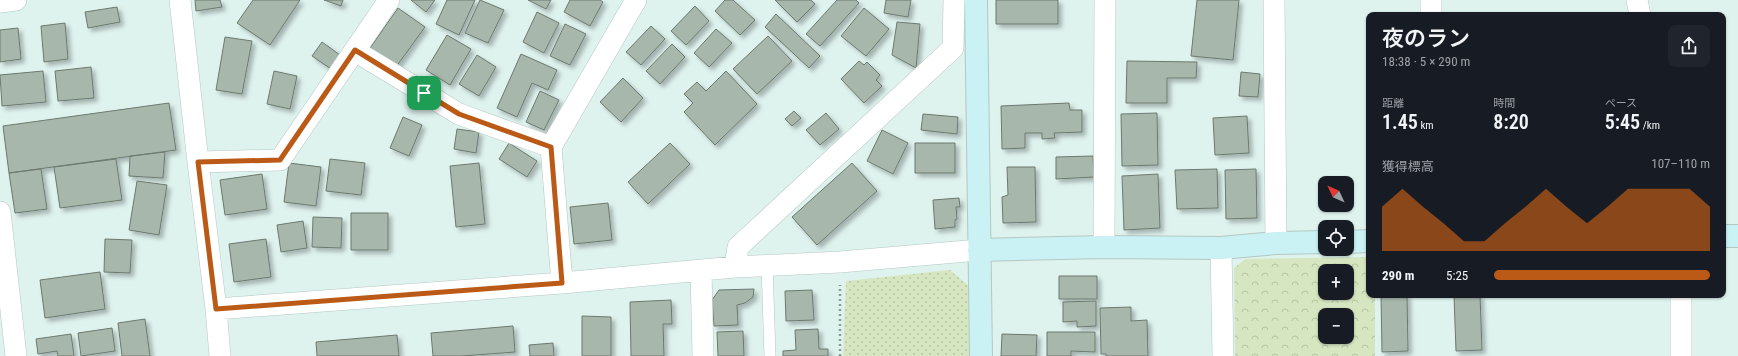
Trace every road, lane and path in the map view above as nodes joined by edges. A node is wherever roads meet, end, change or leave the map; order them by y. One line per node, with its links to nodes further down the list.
1 (16, 0): 11 (street)
2 (180, 0): 16 (street)
3 (389, 0): 14 (street)
4 (636, 0): 15 (street)
5 (954, 0): 29 (street)
6 (976, 0): 26 (street)
7 (1105, 0): 24 (street)
8 (1274, 0): 23 (street)
9 (1430, 0): 12 (street)
10 (1637, 0): 13 (street)
11 (0, 2)
12 (1431, 12)
13 (1639, 12)
14 (355, 50): 15 (street); 16 (street)
15 (551, 147): 31 (street)
16 (198, 162): 33 (street)
17 (0, 212): 34 (street)
18 (1726, 236): 19 (street)
19 (1738, 236)
20 (1366, 241): 22 (street)
21 (1318, 242): 23 (street)
22 (1354, 242)
23 (1276, 243): 25 (street)
24 (1104, 247): 25 (street); 26 (street)
25 (1221, 248): 40 (street)
26 (978, 250): 27 (street); 39 (street)
27 (840, 262): 28 (street); 38 (path)
28 (767, 265): 29 (street); 37 (lane)
29 (735, 267): 30 (street)
30 (701, 271): 31 (street); 36 (street)
31 (562, 283): 33 (street)
32 (1681, 298): 41 (street)
33 (216, 309): 35 (street)
34 (16, 356)
35 (220, 356)
36 (702, 356)
37 (770, 356)
38 (840, 356)
39 (981, 356)
40 (1223, 356)
41 (1681, 356)

